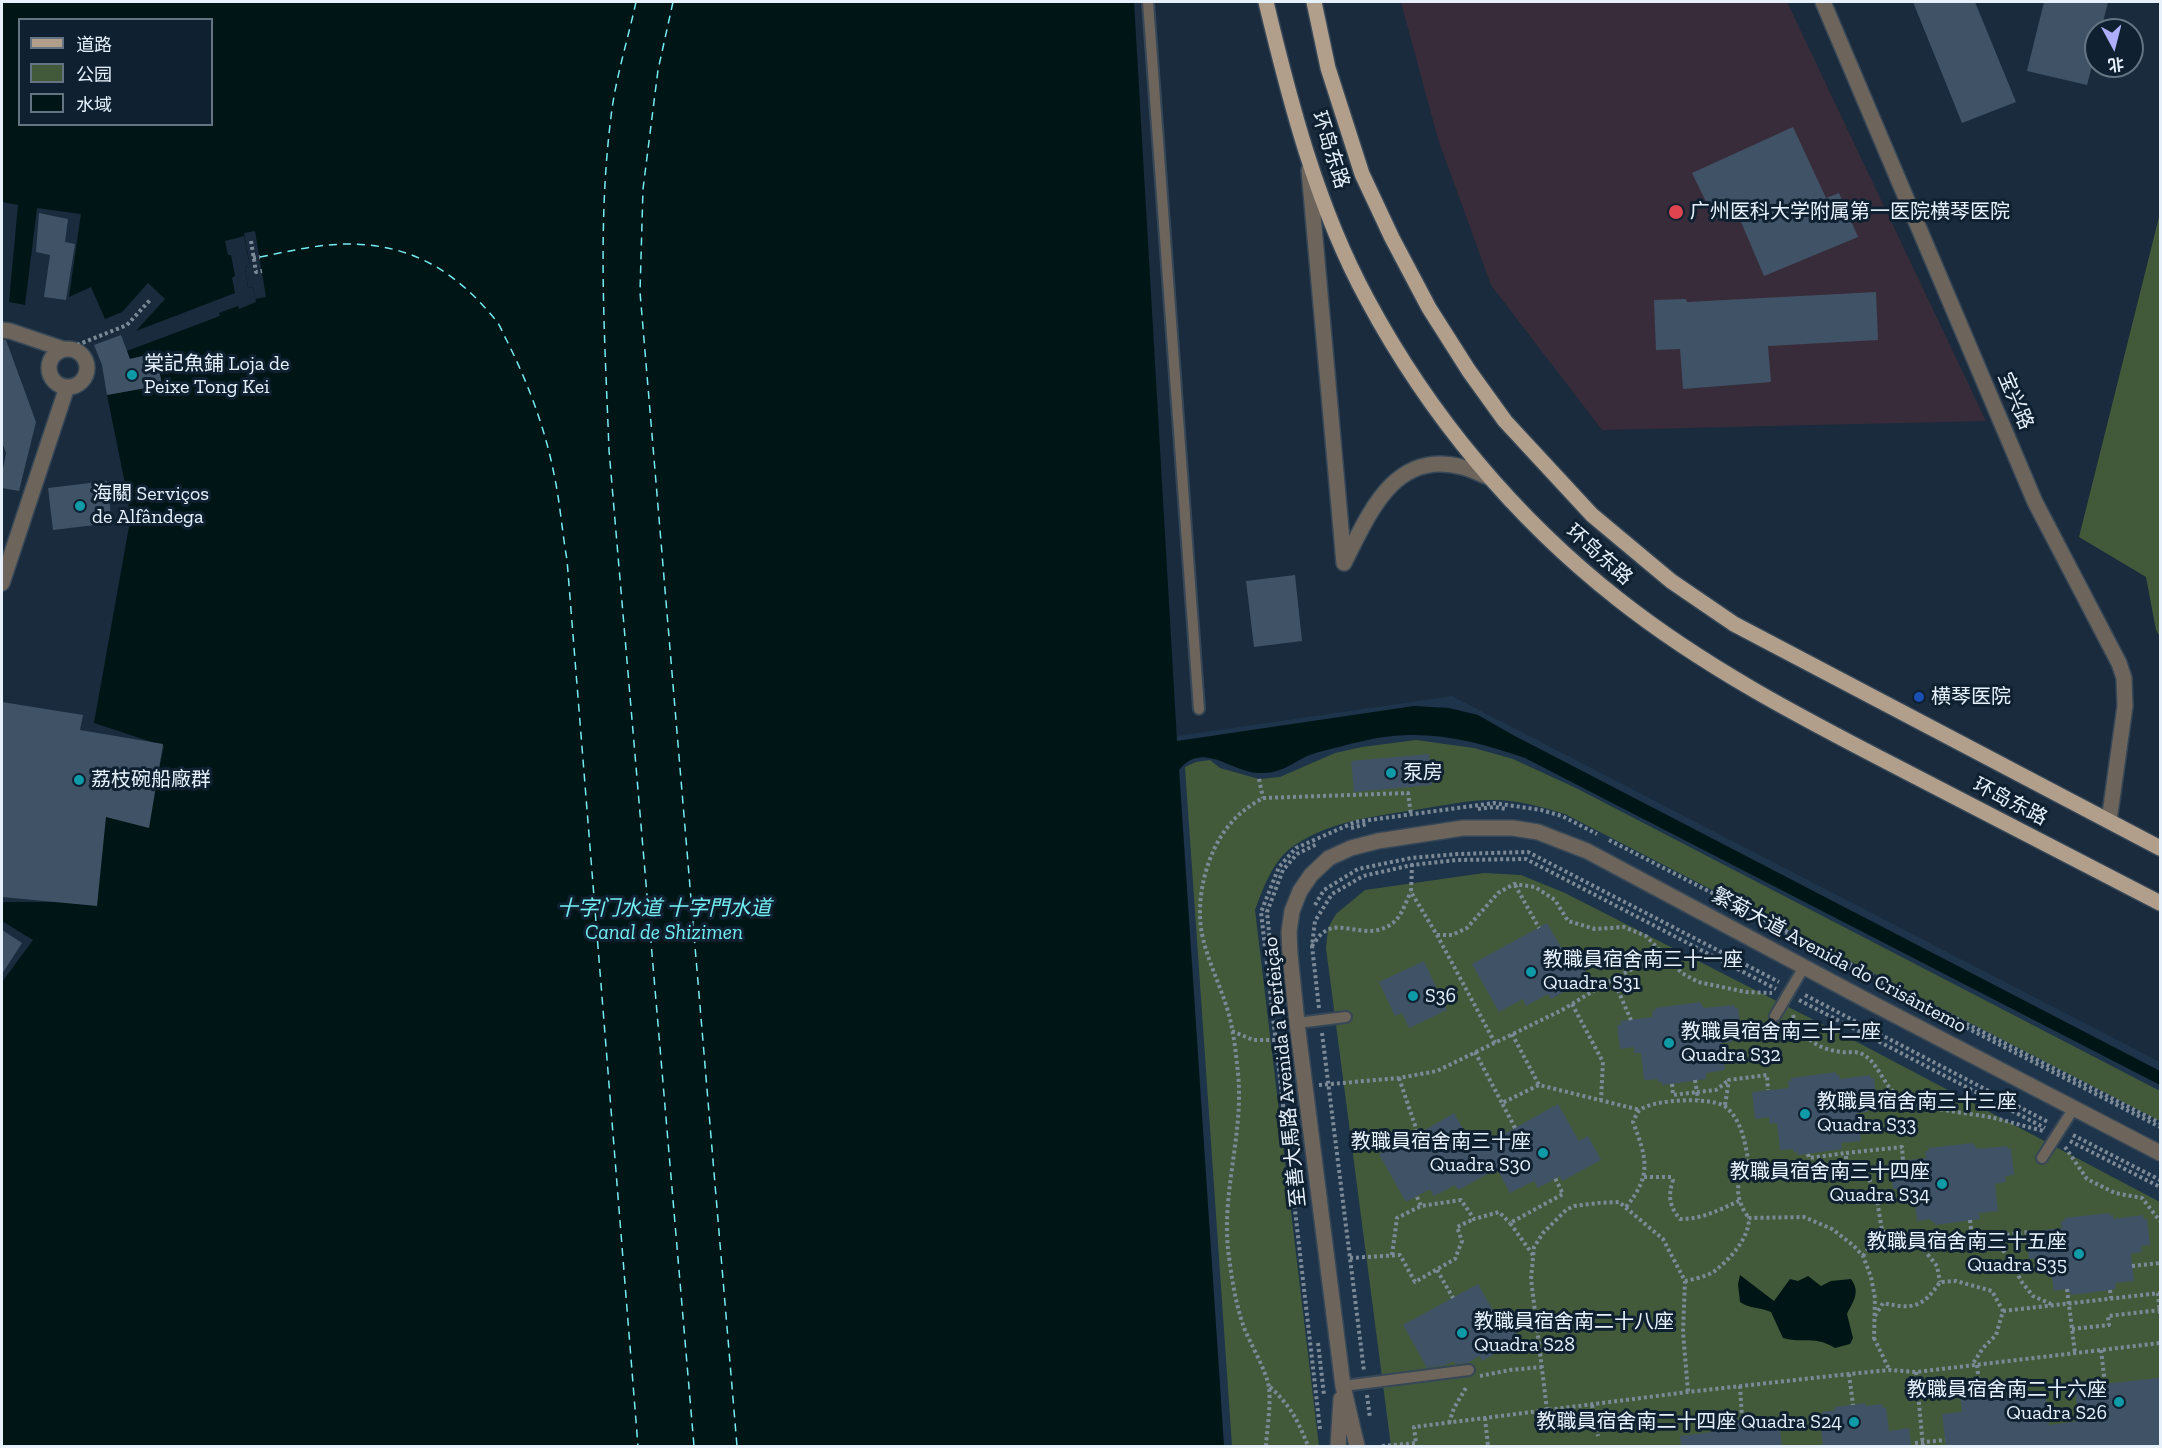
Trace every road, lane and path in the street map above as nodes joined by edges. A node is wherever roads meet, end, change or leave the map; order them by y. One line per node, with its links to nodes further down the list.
1 (1148, 2): 16 (lane)
2 (1266, 2): 5 (main road, 环岛东路)
3 (1314, 2): 20 (main road, 环岛东路)
4 (1822, 2): 20 (street, 宝兴路)
5 (1308, 155): 14 (main road, 环岛东路); 14 (street)
6 (251, 241): 8 (path)
7 (260, 257): 8 (path)
8 (253, 258): 9 (path)
9 (262, 271)
10 (151, 298): 12 (path)
11 (6, 330): 12 (street)
12 (66, 349): 13 (street); 13 (street)
13 (67, 387): 15 (street)
14 (1488, 477): 28 (main road, 环岛东路)
15 (2, 583)
16 (1199, 709)
17 (1259, 779): 18 (path)
18 (1263, 798): 19 (path); 43 (path)
19 (1411, 815): 46 (path); 47 (path); 68 (path)
20 (2109, 821): 23 (main road, 环岛东路)
21 (1490, 827): 22 (street, 至善大馬路 Avenida a Perfeição); 34 (street, 繁菊大道 Avenida do Crisântemo)
22 (1412, 835): 24 (path); 42 (street, 至善大馬路 Avenida a Perfeição)
23 (2160, 848)
24 (1411, 858): 25 (path); 29 (path); 36 (path)
25 (1412, 865): 27 (path); 32 (path); 36 (path)
26 (1514, 884): 30 (path); 31 (path); 33 (path)
27 (1411, 892): 31 (path); 32 (path)
28 (2160, 903)
29 (1312, 909)
30 (1539, 928)
31 (1437, 935): 48 (path)
32 (1311, 946): 40 (path)
33 (1664, 953): 35 (path); 36 (path)
34 (1804, 967): 36 (lane); 65 (street, 繁菊大道 Avenida do Crisântemo)
35 (1613, 979): 37 (path); 41 (path)
36 (1789, 991): 38 (lane); 70 (path); 70 (path); 70 (path)
37 (1572, 1004): 44 (path); 61 (path)
38 (1775, 1016)
39 (1346, 1017): 40 (lane)
40 (1321, 1020): 42 (lane); 54 (path)
41 (1631, 1020)
42 (1297, 1023): 45 (street, 至善大馬路 Avenida a Perfeição)
43 (1232, 1031): 47 (path); 134 (path)
44 (1512, 1034): 48 (path); 56 (path)
45 (1300, 1039): 46 (path); 57 (street, 至善大馬路 Avenida a Perfeição)
46 (1281, 1040): 47 (path); 67 (path)
47 (1275, 1041): 144 (path)
48 (1495, 1043): 49 (path)
49 (1475, 1052): 51 (path); 63 (path)
50 (1319, 1074): 57 (path)
51 (1399, 1078): 54 (path); 71 (path)
52 (1695, 1080): 59 (path)
53 (1729, 1080): 58 (path); 59 (path); 64 (path)
54 (1329, 1084): 57 (path); 100 (path)
55 (1672, 1084): 59 (path)
56 (1539, 1085): 61 (path); 63 (path)
57 (1313, 1086): 60 (path); 101 (street, 至善大馬路 Avenida a Perfeição)
58 (1768, 1090)
59 (1697, 1092): 62 (path)
60 (1322, 1096)
61 (1601, 1100): 66 (path)
62 (1698, 1100): 64 (path); 66 (path)
63 (1502, 1103): 69 (path)
64 (1725, 1106): 76 (path)
65 (2074, 1108): 70 (lane); 73 (street, 繁菊大道 Avenida do Crisântemo)
66 (1640, 1110): 79 (path)
67 (1290, 1111)
68 (2160, 1125)
69 (1515, 1128)
70 (2059, 1132): 74 (lane); 81 (path); 82 (path); 90 (path)
71 (1418, 1134)
72 (1846, 1153): 75 (path); 77 (path); 78 (path)
73 (2160, 1154)
74 (2042, 1158)
75 (1904, 1161)
76 (1749, 1164): 78 (path); 84 (path)
77 (1846, 1165): 78 (path); 92 (path)
78 (1811, 1170)
79 (1644, 1177): 84 (path); 86 (path)
80 (1555, 1178): 91 (path)
81 (2160, 1180)
82 (2160, 1188)
83 (1417, 1197): 85 (path)
84 (1739, 1201): 87 (path)
85 (1421, 1206): 88 (path); 97 (path)
86 (1626, 1207): 98 (path); 105 (path)
87 (1749, 1218): 99 (path); 105 (path)
88 (1474, 1220): 91 (path); 104 (path)
89 (1970, 1220): 95 (path)
90 (2160, 1221)
91 (1510, 1223): 98 (path)
92 (1882, 1230): 96 (path); 99 (path)
93 (2029, 1232): 94 (path)
94 (1983, 1238): 95 (path); 113 (path)
95 (1972, 1239): 96 (path)
96 (1919, 1245): 106 (path)
97 (1392, 1256): 100 (path); 104 (path)
98 (1533, 1256): 124 (path)
99 (1863, 1257): 119 (path)
100 (1350, 1258): 101 (path); 129 (path)
101 (1328, 1260): 132 (street, 至善大馬路 Avenida a Perfeição)
102 (2160, 1263): 103 (path)
103 (2132, 1266)
104 (1437, 1270): 110 (path)
105 (1685, 1281): 135 (path)
106 (1940, 1282): 115 (path); 119 (path)
107 (2067, 1289): 112 (path)
108 (2110, 1290): 111 (path)
109 (2159, 1293): 111 (path); 114 (path)
110 (1453, 1298)
111 (2111, 1298): 112 (path)
112 (2070, 1302): 113 (path); 117 (path)
113 (2051, 1304): 115 (path)
114 (2160, 1310): 116 (path); 117 (path)
115 (2003, 1311): 123 (path)
116 (2160, 1315)
117 (2072, 1329): 122 (path)
118 (1316, 1332): 137 (path)
119 (1874, 1339): 125 (path)
120 (2160, 1343): 121 (path)
121 (2101, 1350): 122 (path); 131 (path)
122 (2075, 1353): 123 (path)
123 (1974, 1365): 126 (path); 136 (path)
124 (1542, 1367): 128 (path); 140 (path)
125 (1889, 1370): 126 (path); 127 (path)
126 (1916, 1372): 148 (path)
127 (1849, 1374): 133 (path); 139 (path)
128 (1472, 1375): 132 (lane)
129 (1365, 1377)
130 (1470, 1383): 143 (path)
131 (2105, 1384)
132 (1342, 1386): 151 (street, 至善大馬路 Avenida a Perfeição); 152 (street, 至善大馬路 Avenida a Perfeição)
133 (1740, 1386): 135 (path); 142 (path)
134 (1269, 1387): 149 (path); 150 (path)
135 (1688, 1392): 138 (path)
136 (1980, 1392)
137 (1325, 1404)
138 (1592, 1405): 140 (path); 145 (path)
139 (1853, 1405)
140 (1547, 1410): 141 (path)
141 (1485, 1418): 143 (path); 154 (path)
142 (1742, 1418)
143 (1449, 1422): 153 (path)
144 (1321, 1435)
145 (1598, 1436)
146 (1945, 1440): 148 (path)
147 (1915, 1443): 148 (path)
148 (1923, 1444)
149 (1266, 1446)
150 (1308, 1446)
151 (1338, 1446)
152 (1357, 1446)
153 (1382, 1446)
154 (1488, 1446)

